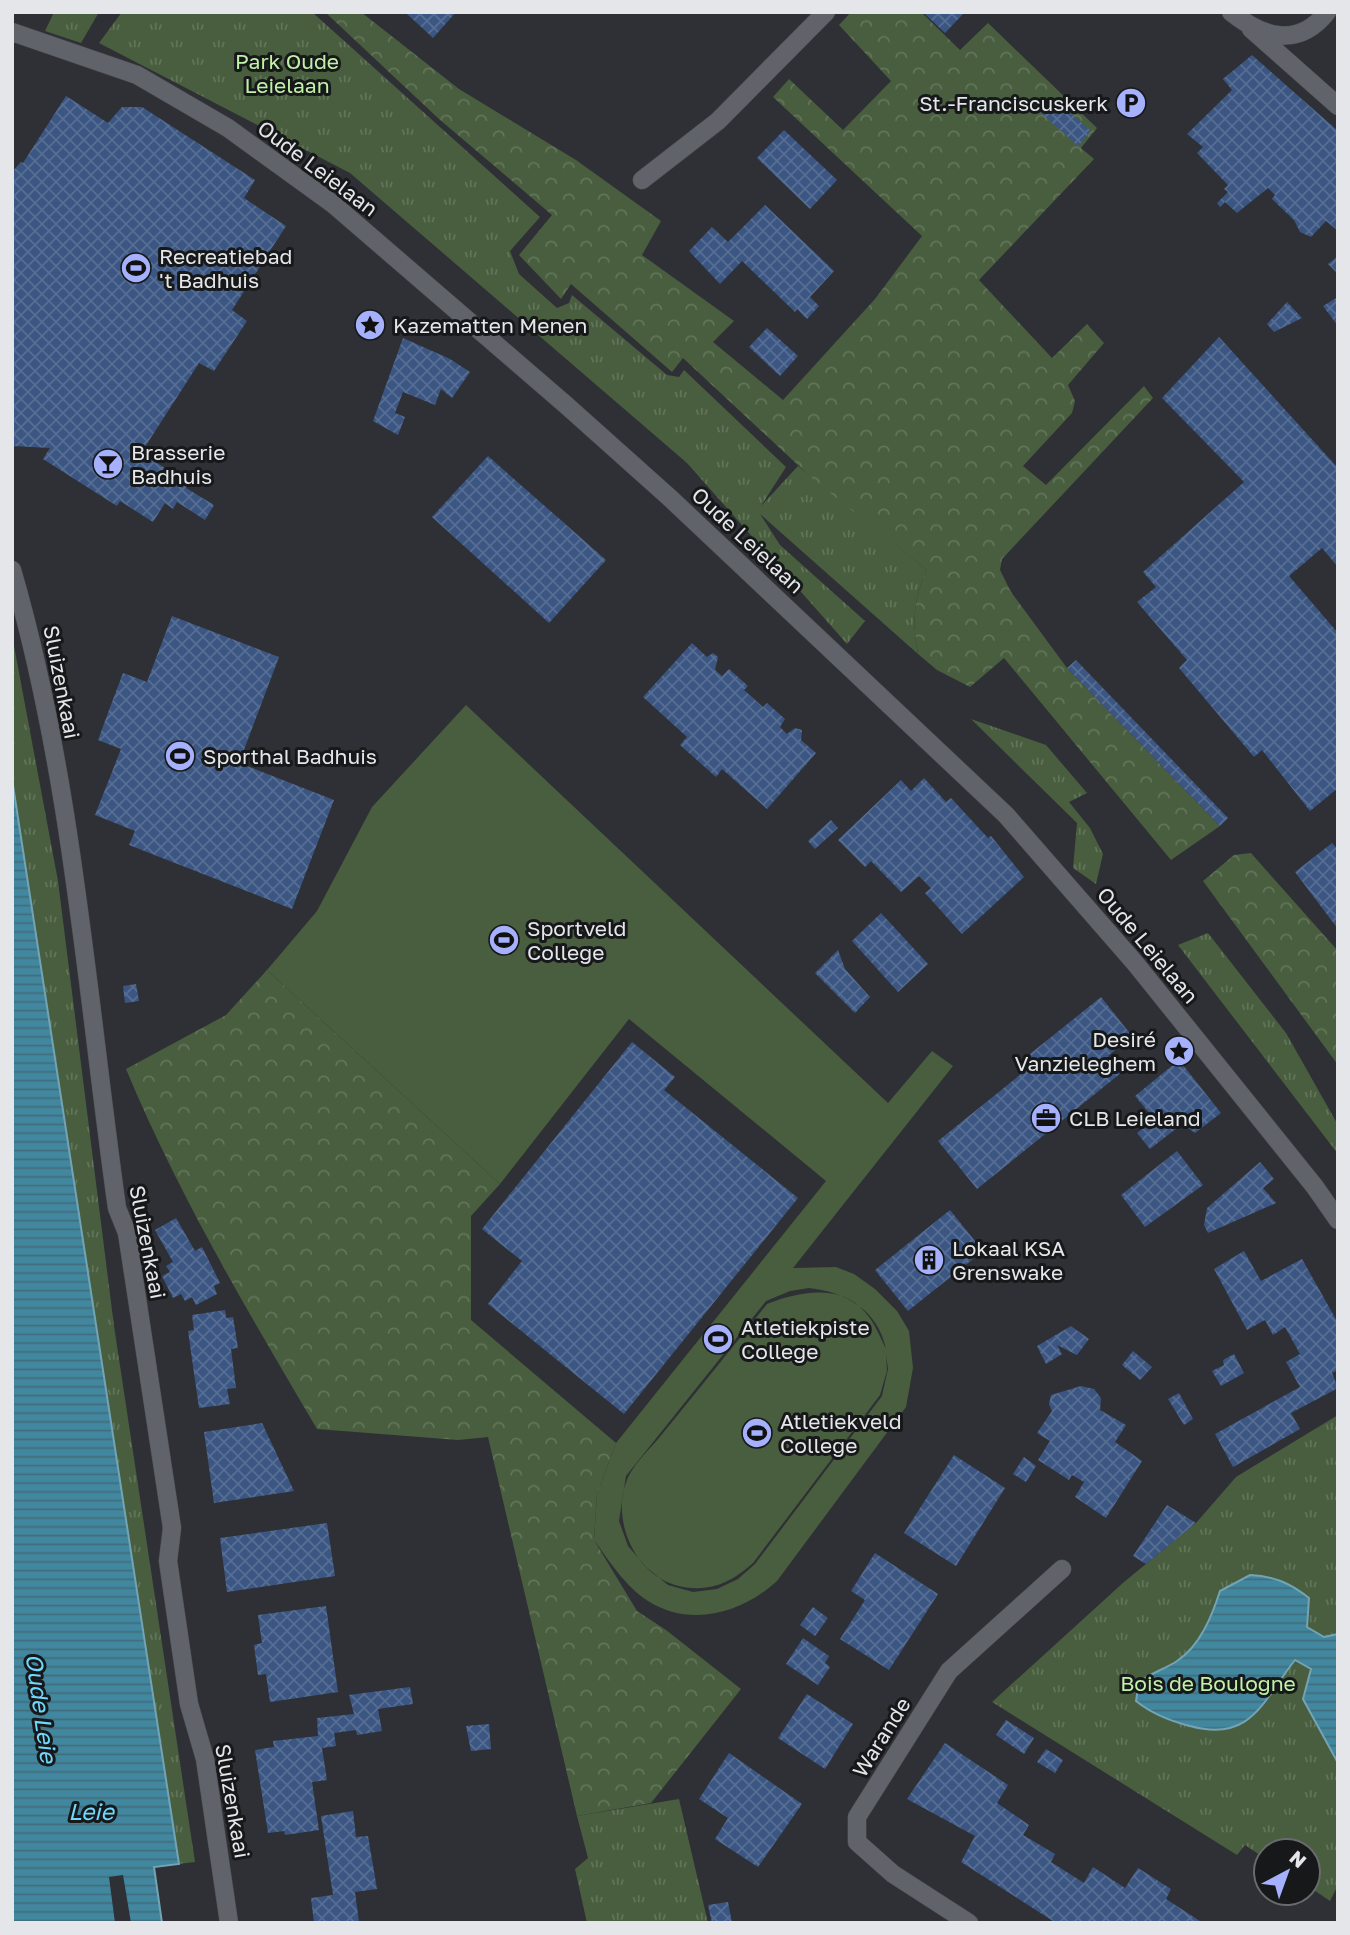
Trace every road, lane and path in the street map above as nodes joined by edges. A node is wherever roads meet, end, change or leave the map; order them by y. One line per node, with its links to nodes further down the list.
1 (826, 12): 7 (street)
2 (1231, 12): 4 (street)
3 (1327, 12): 4 (street)
4 (1251, 29): 6 (street)
5 (12, 32): 9 (street, Oude Leielaan)
6 (1338, 106)
7 (642, 180)
8 (12, 570): 11 (street, Sluizenkaai)
9 (1338, 1220)
10 (1062, 1569): 12 (street, Warande)
11 (229, 1923)
12 (969, 1923)

